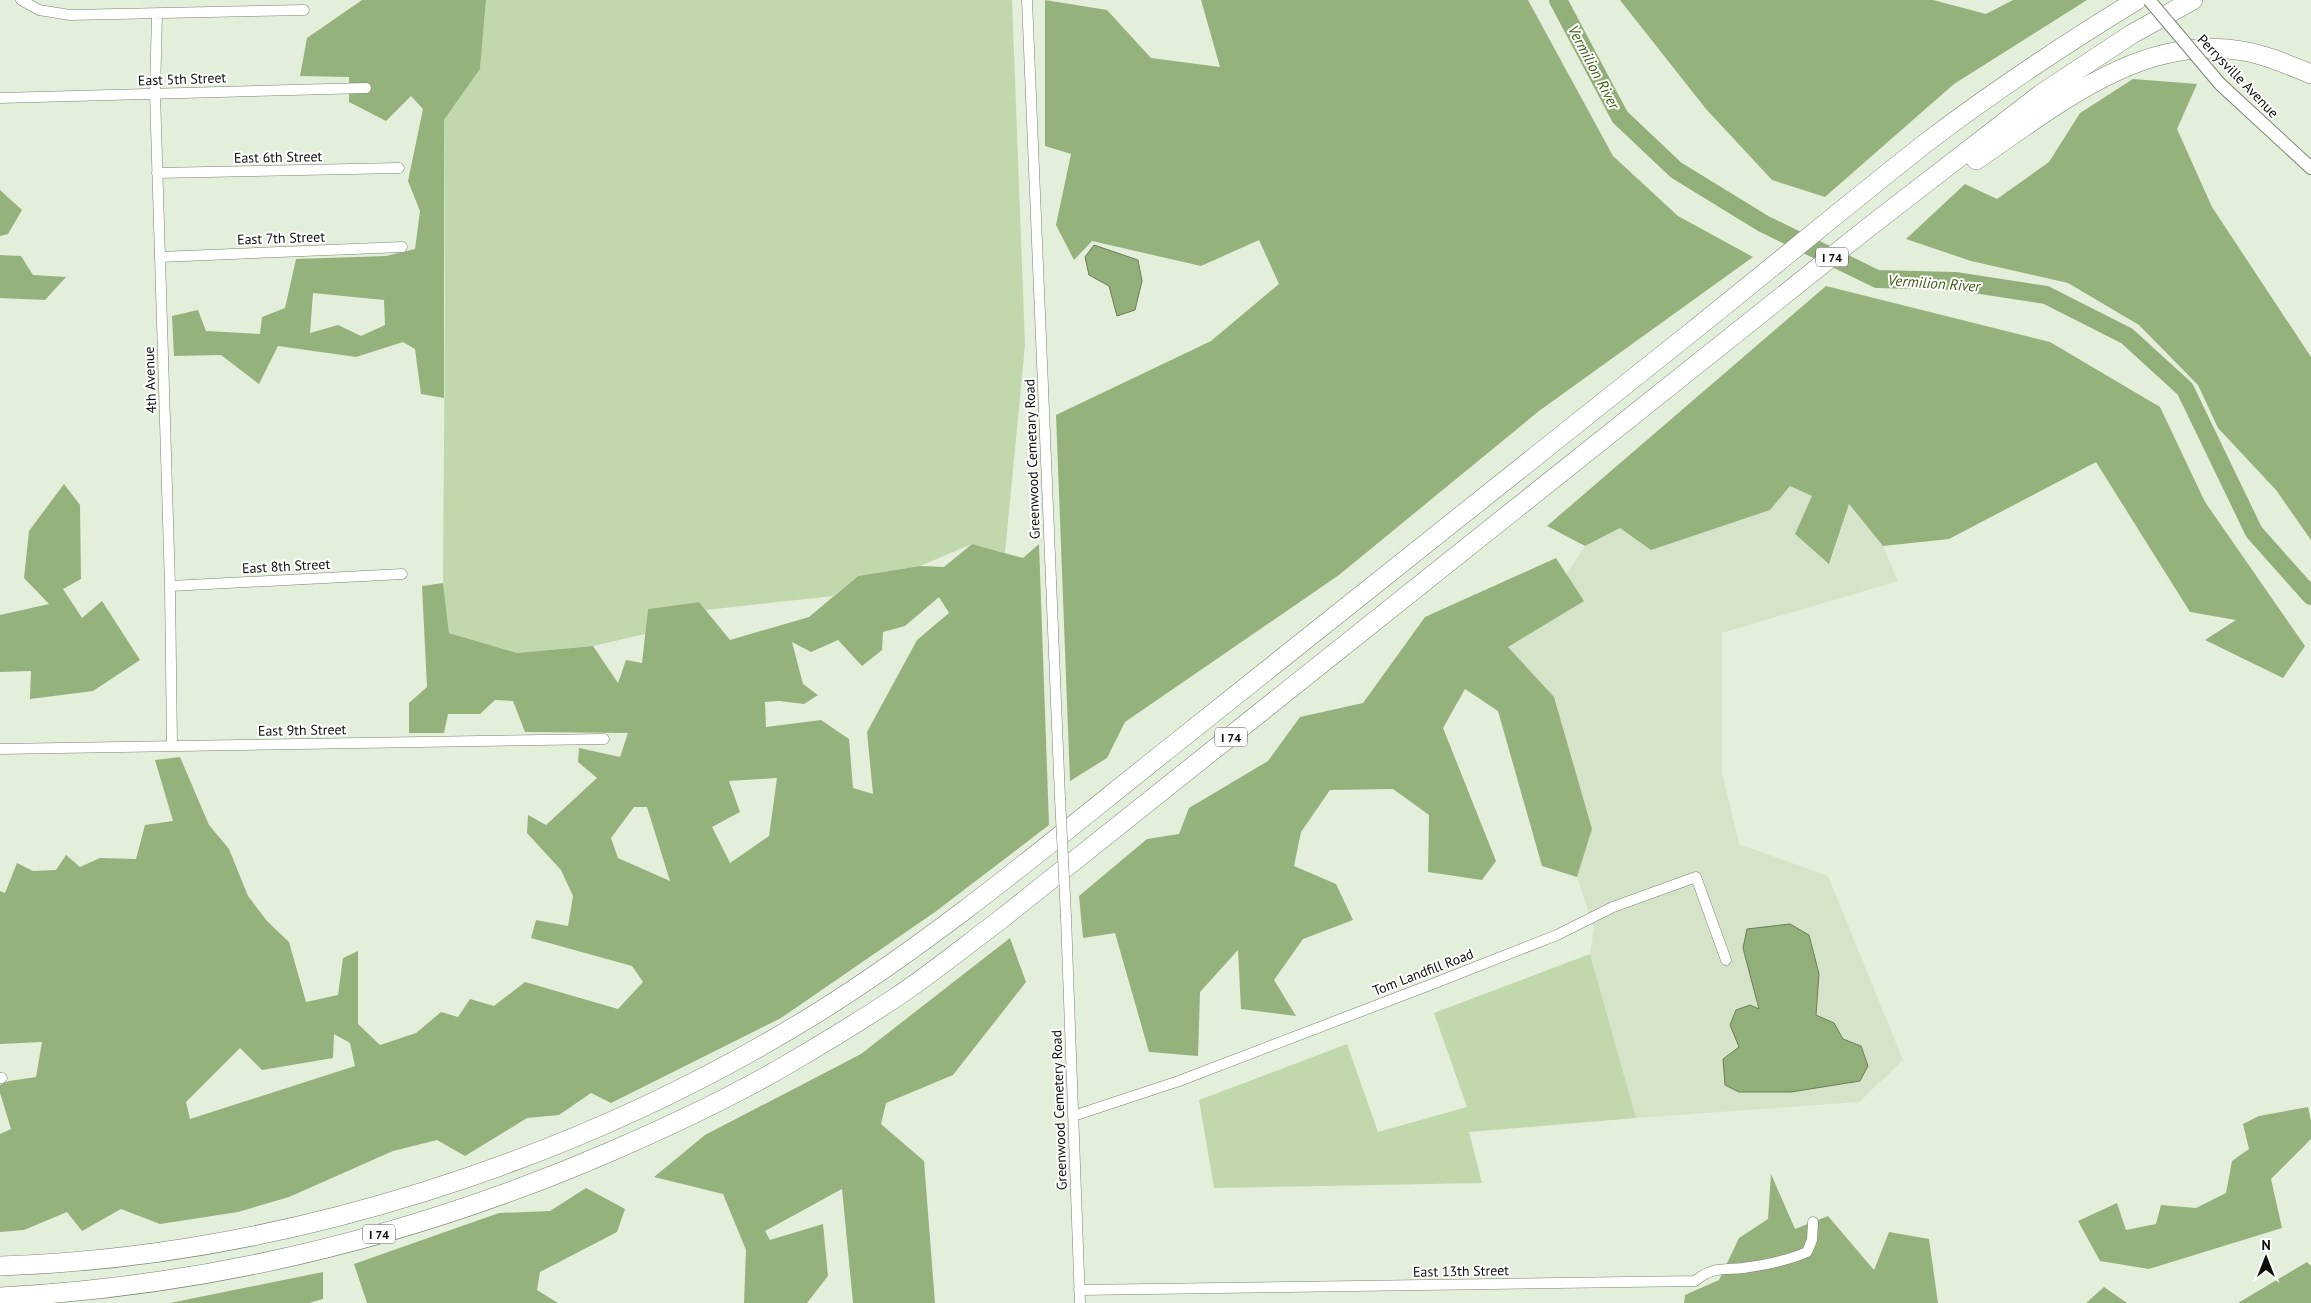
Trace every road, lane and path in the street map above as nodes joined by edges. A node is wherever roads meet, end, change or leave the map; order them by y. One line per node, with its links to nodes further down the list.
1 (22, 0): 8 (street)
2 (1027, 0): 25 (street, Greenwood Cemetary Road, bridge)
3 (2117, 0): 13 (highway)
4 (2138, 0): 13 (highway, I 74)
5 (2149, 0): 16 (street, Perrysville Avenue, bridge)
6 (2193, 0): 14 (highway, I 74)
7 (304, 10): 8 (street)
8 (157, 14): 11 (street, 4th Avenue)
9 (2311, 74): 14 (highway)
10 (366, 88): 11 (street, East 5th Street)
11 (155, 93): 12 (street, East 5th Street); 17 (street, 4th Avenue)
12 (0, 98)
13 (1931, 139): 29 (highway, I 74)
14 (1963, 163): 31 (highway, I 74)
15 (399, 168): 17 (street, East 6th Street)
16 (2311, 168)
17 (157, 173): 19 (street, 4th Avenue)
18 (402, 247): 19 (street, East 7th Street)
19 (160, 256): 21 (street, 4th Avenue)
20 (402, 574): 21 (street, East 8th Street)
21 (170, 586): 23 (street, 4th Avenue)
22 (604, 739): 23 (street, East 9th Street)
23 (172, 746): 24 (street, East 9th Street)
24 (0, 749)
25 (1066, 917): 27 (street, Greenwood Cemetery Road)
26 (1726, 960): 27 (street, Tom Landfill Road)
27 (1073, 1116): 30 (street, Greenwood Cemetery Road)
28 (1813, 1222): 30 (street, East 13th Street)
29 (4, 1266)
30 (1079, 1290): 34 (street, Greenwood Cemetery Road)
31 (60, 1294): 32 (highway, I 74); 33 (highway)
32 (0, 1296)
33 (12, 1303)
34 (1080, 1303)

